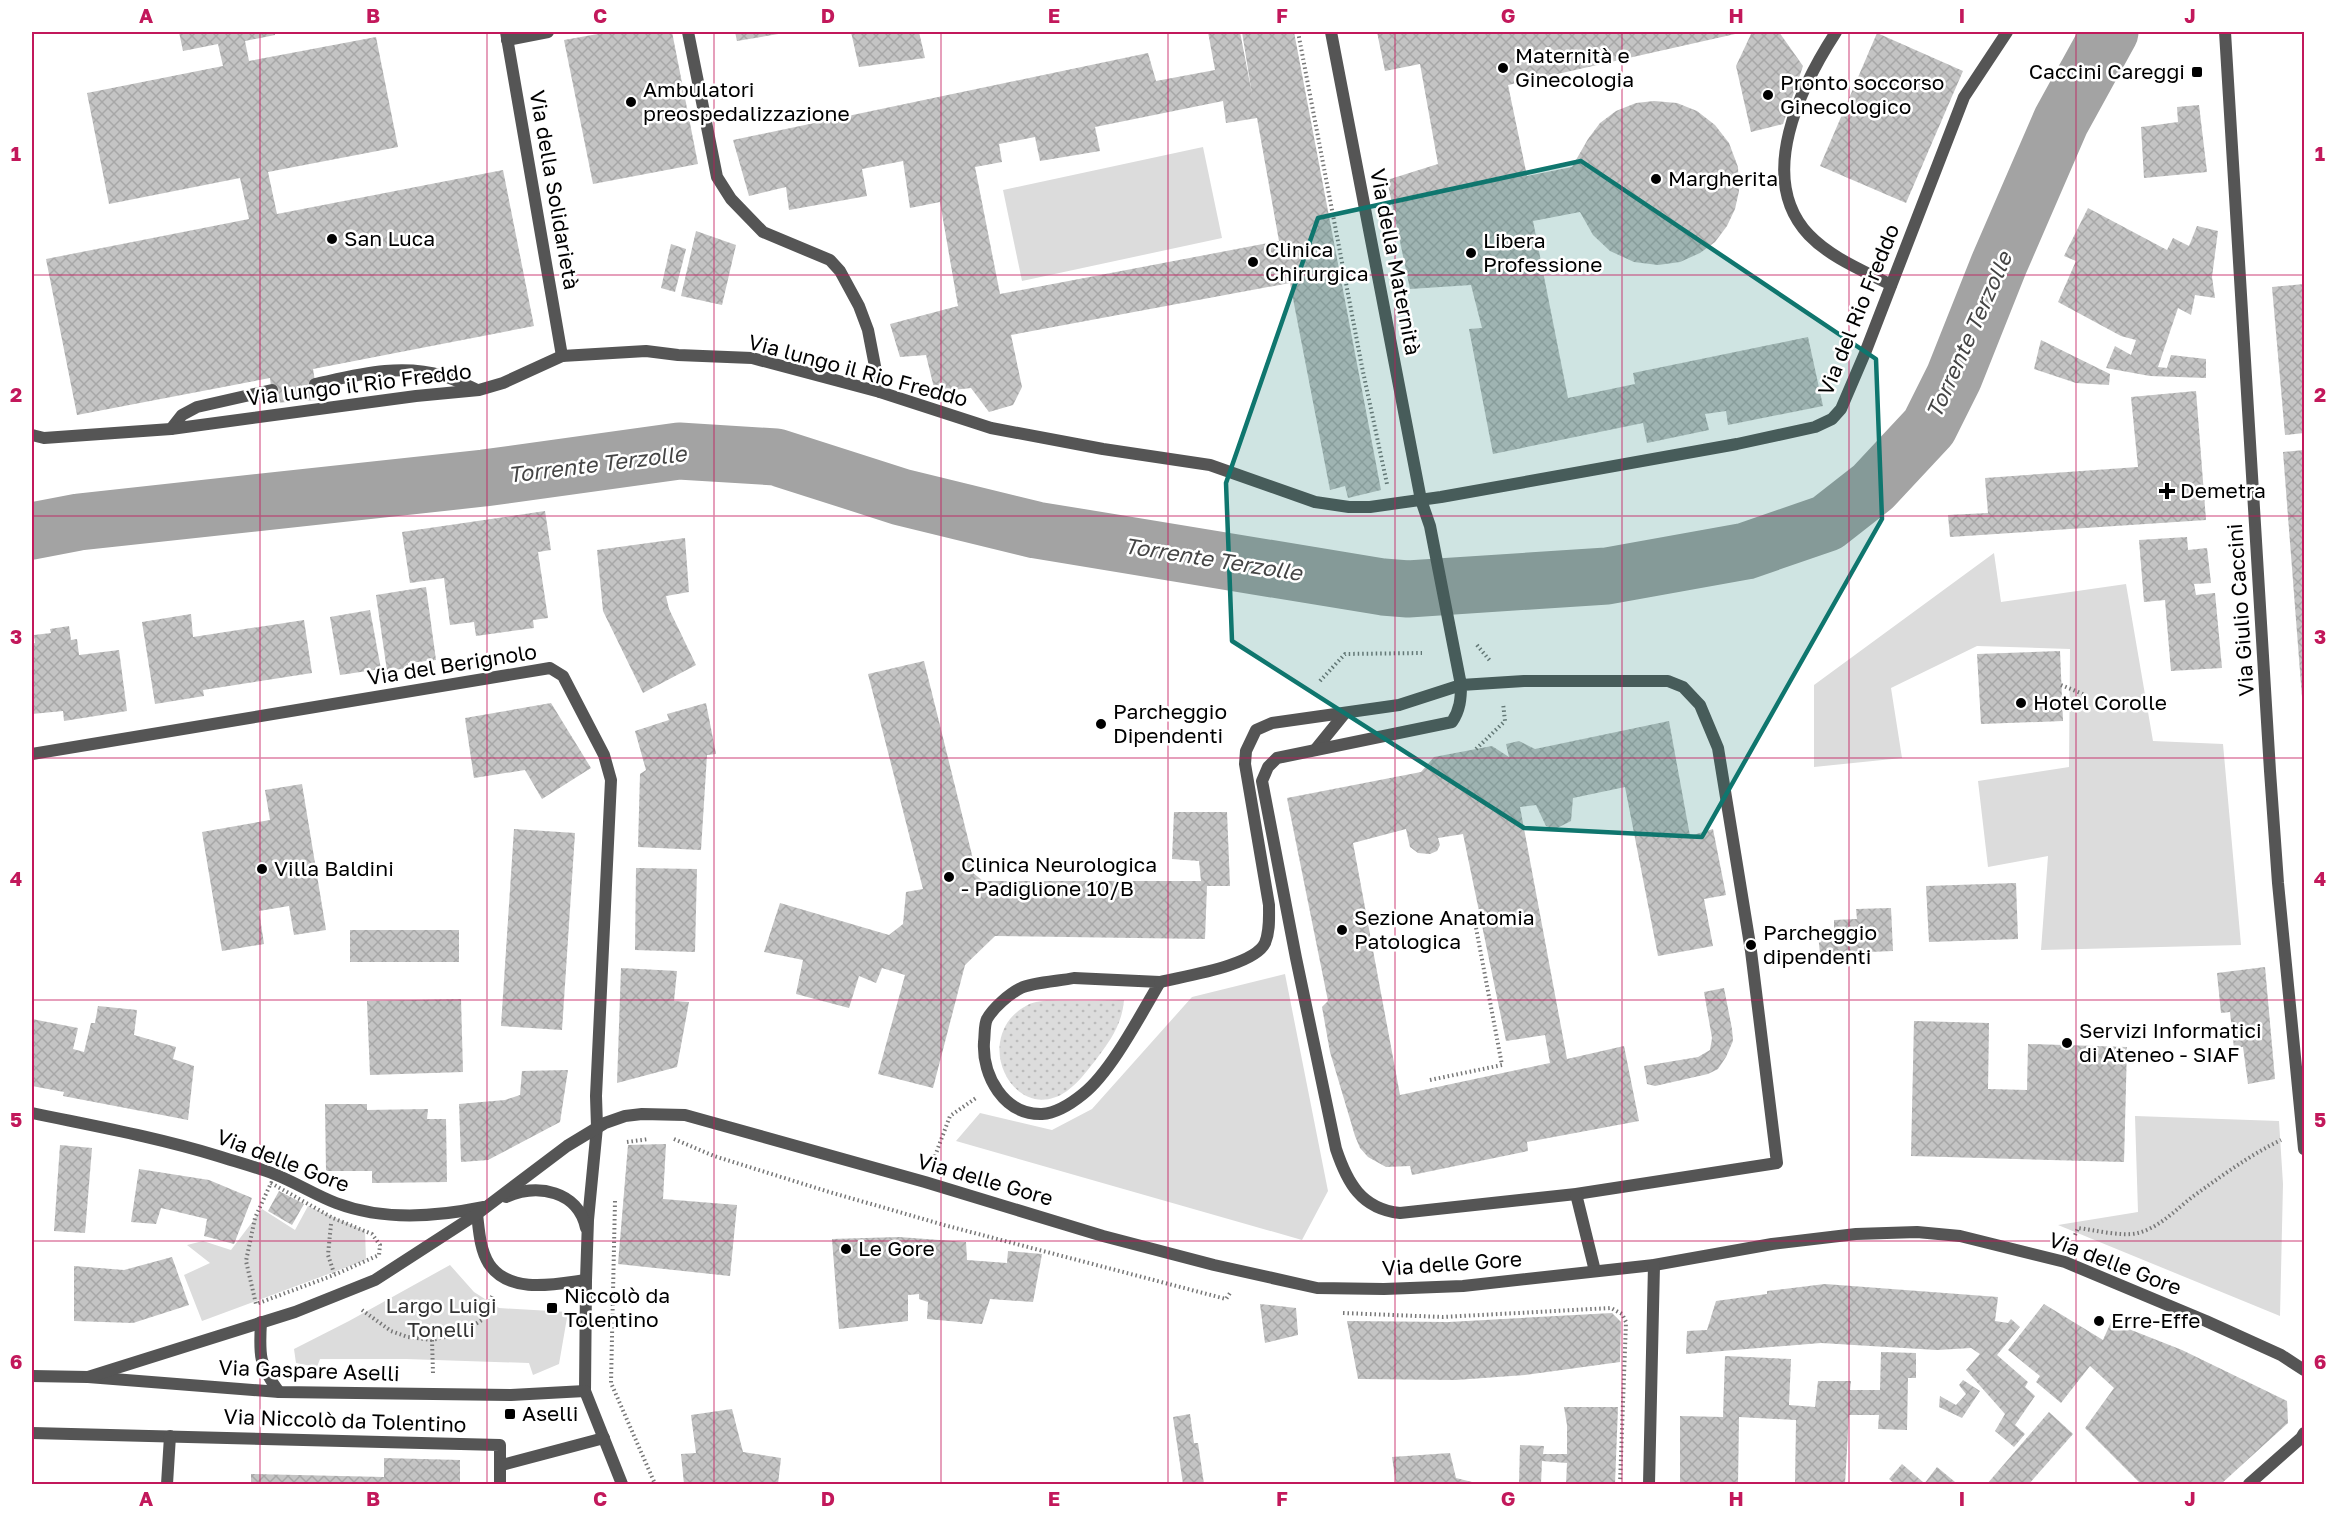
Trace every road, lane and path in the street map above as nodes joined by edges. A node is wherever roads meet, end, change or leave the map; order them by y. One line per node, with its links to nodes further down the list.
1 (548, 32): 8 (street)
2 (688, 32): 14 (street)
3 (1298, 32): 17 (path)
4 (1331, 32): 18 (street, Via della Maternità)
5 (1836, 32): 9 (street)
6 (2007, 32): 9 (street, Via del Rio Freddo)
7 (2225, 32): 34 (street, Via Giulio Caccini)
8 (506, 36): 10 (street, Via della Solidarietà)
9 (1891, 285): 18 (street, Via del Rio Freddo)
10 (562, 356): 13 (street, Via lungo il Rio Freddo); 14 (street, Via lungo il Rio Freddo)
11 (315, 384): 13 (street)
12 (272, 390): 15 (street)
13 (479, 390): 15 (street, Via lungo il Rio Freddo)
14 (880, 392): 18 (street, Via lungo il Rio Freddo)
15 (171, 429): 16 (street, Via lungo il Rio Freddo)
16 (32, 435)
17 (1388, 487)
18 (1421, 500): 21 (street, Via della Maternità)
19 (1422, 653): 20 (path)
20 (1320, 681)
21 (1461, 685): 24 (street); 25 (street, Via della Maternità); 37 (street)
22 (2061, 685): 23 (path)
23 (2083, 694)
24 (1346, 713): 25 (street); 28 (street)
25 (1315, 750): 37 (street)
26 (32, 754): 32 (street, Via del Berignolo)
27 (1473, 912): 29 (path)
28 (1160, 982): 30 (street); 30 (street)
29 (1430, 1080)
30 (994, 1086): 35 (path)
31 (32, 1113): 38 (street, Via delle Gore)
32 (597, 1127): 38 (street, Via delle Gore); 42 (street); 44 (street, Via delle Gore)
33 (2285, 1138): 41 (path)
34 (2304, 1149)
35 (935, 1156)
36 (615, 1192): 66 (path)
37 (1576, 1194): 44 (street)
38 (489, 1205): 39 (street); 42 (street)
39 (477, 1215): 46 (street); 50 (street)
40 (333, 1218): 45 (path); 45 (path); 45 (path)
41 (2074, 1235)
42 (588, 1238): 47 (street)
43 (1654, 1265): 44 (street, Via delle Gore); 52 (street, Via delle Gore); 68 (street)
44 (1595, 1271)
45 (334, 1275)
46 (501, 1275): 47 (street); 51 (path)
47 (586, 1280): 55 (street)
48 (354, 1305): 51 (path)
49 (1622, 1314): 67 (path)
50 (261, 1322): 54 (street); 56 (street)
51 (432, 1340): 57 (path)
52 (2304, 1370)
53 (32, 1376): 54 (street, Via Gaspare Aselli)
54 (88, 1377): 56 (street, Via Gaspare Aselli)
55 (585, 1391): 57 (street, Via Gaspare Aselli); 61 (street)
56 (279, 1392): 57 (street, Via Gaspare Aselli)
57 (432, 1395)
58 (32, 1433): 60 (street, Via Niccolò da Tolentino)
59 (2304, 1433): 69 (street)
60 (170, 1436): 62 (street, Via Niccolò da Tolentino); 63 (street)
61 (604, 1438): 62 (street); 65 (street)
62 (502, 1465): 64 (street)
63 (167, 1485)
64 (500, 1485)
65 (622, 1485)
66 (655, 1485)
67 (1620, 1485)
68 (1649, 1485)
69 (2249, 1485)

